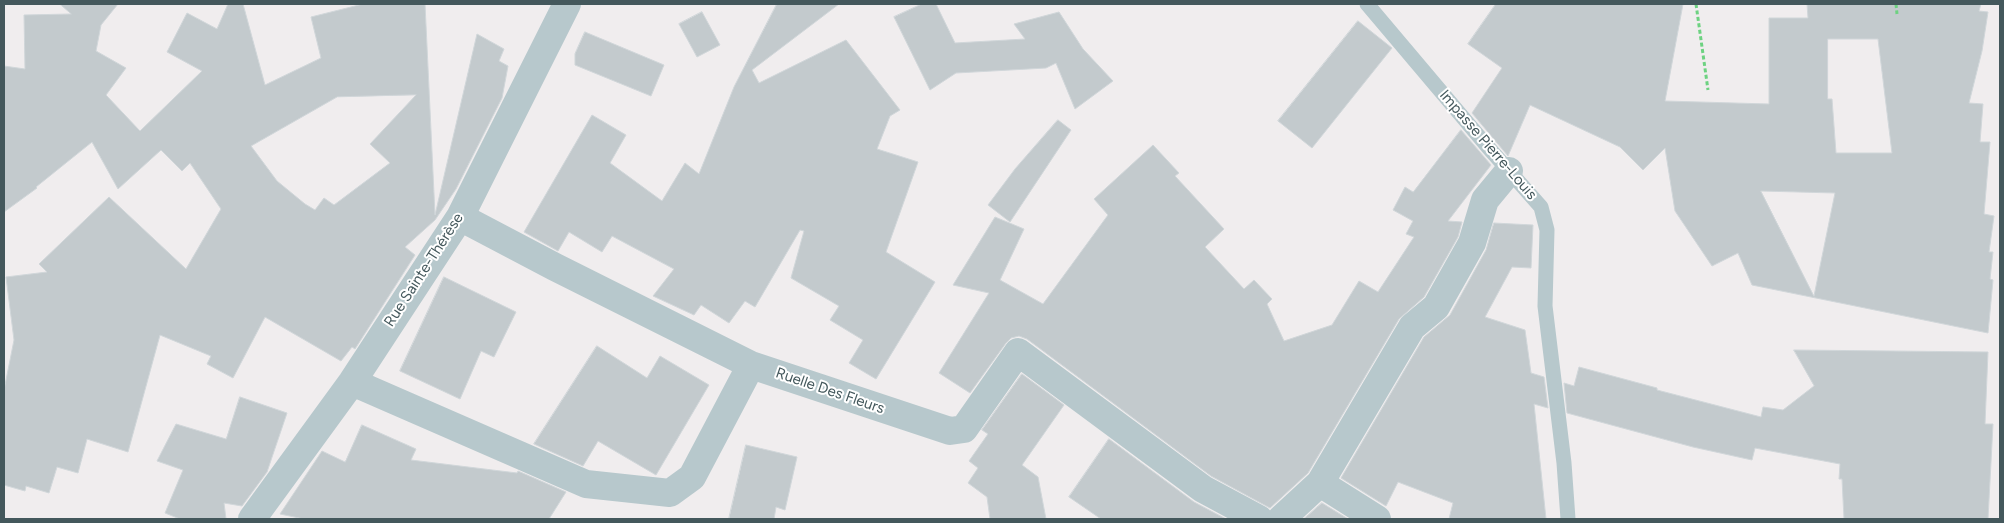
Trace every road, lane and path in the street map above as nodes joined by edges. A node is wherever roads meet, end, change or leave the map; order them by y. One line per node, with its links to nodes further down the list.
1 (567, 4): 8 (street, Rue Sainte-Thérèse)
2 (1367, 4): 7 (lane, Impasse Pierre-Louis)
3 (1696, 4): 6 (path)
4 (1896, 4): 5 (path)
5 (1897, 14)
6 (1708, 90)
7 (1509, 171): 11 (street); 16 (lane, Impasse Pierre-Louis)
8 (460, 217): 9 (street, Ruelle Des Fleurs); 10 (street, Rue Sainte-Thérèse)
9 (751, 365): 10 (street); 13 (street, Ruelle Des Fleurs)
10 (352, 382): 12 (street, Rue Sainte-Thérèse)
11 (1320, 483): 14 (street); 15 (street)
12 (252, 519)
13 (1259, 519)
14 (1281, 519)
15 (1377, 519)
16 (1568, 519)

